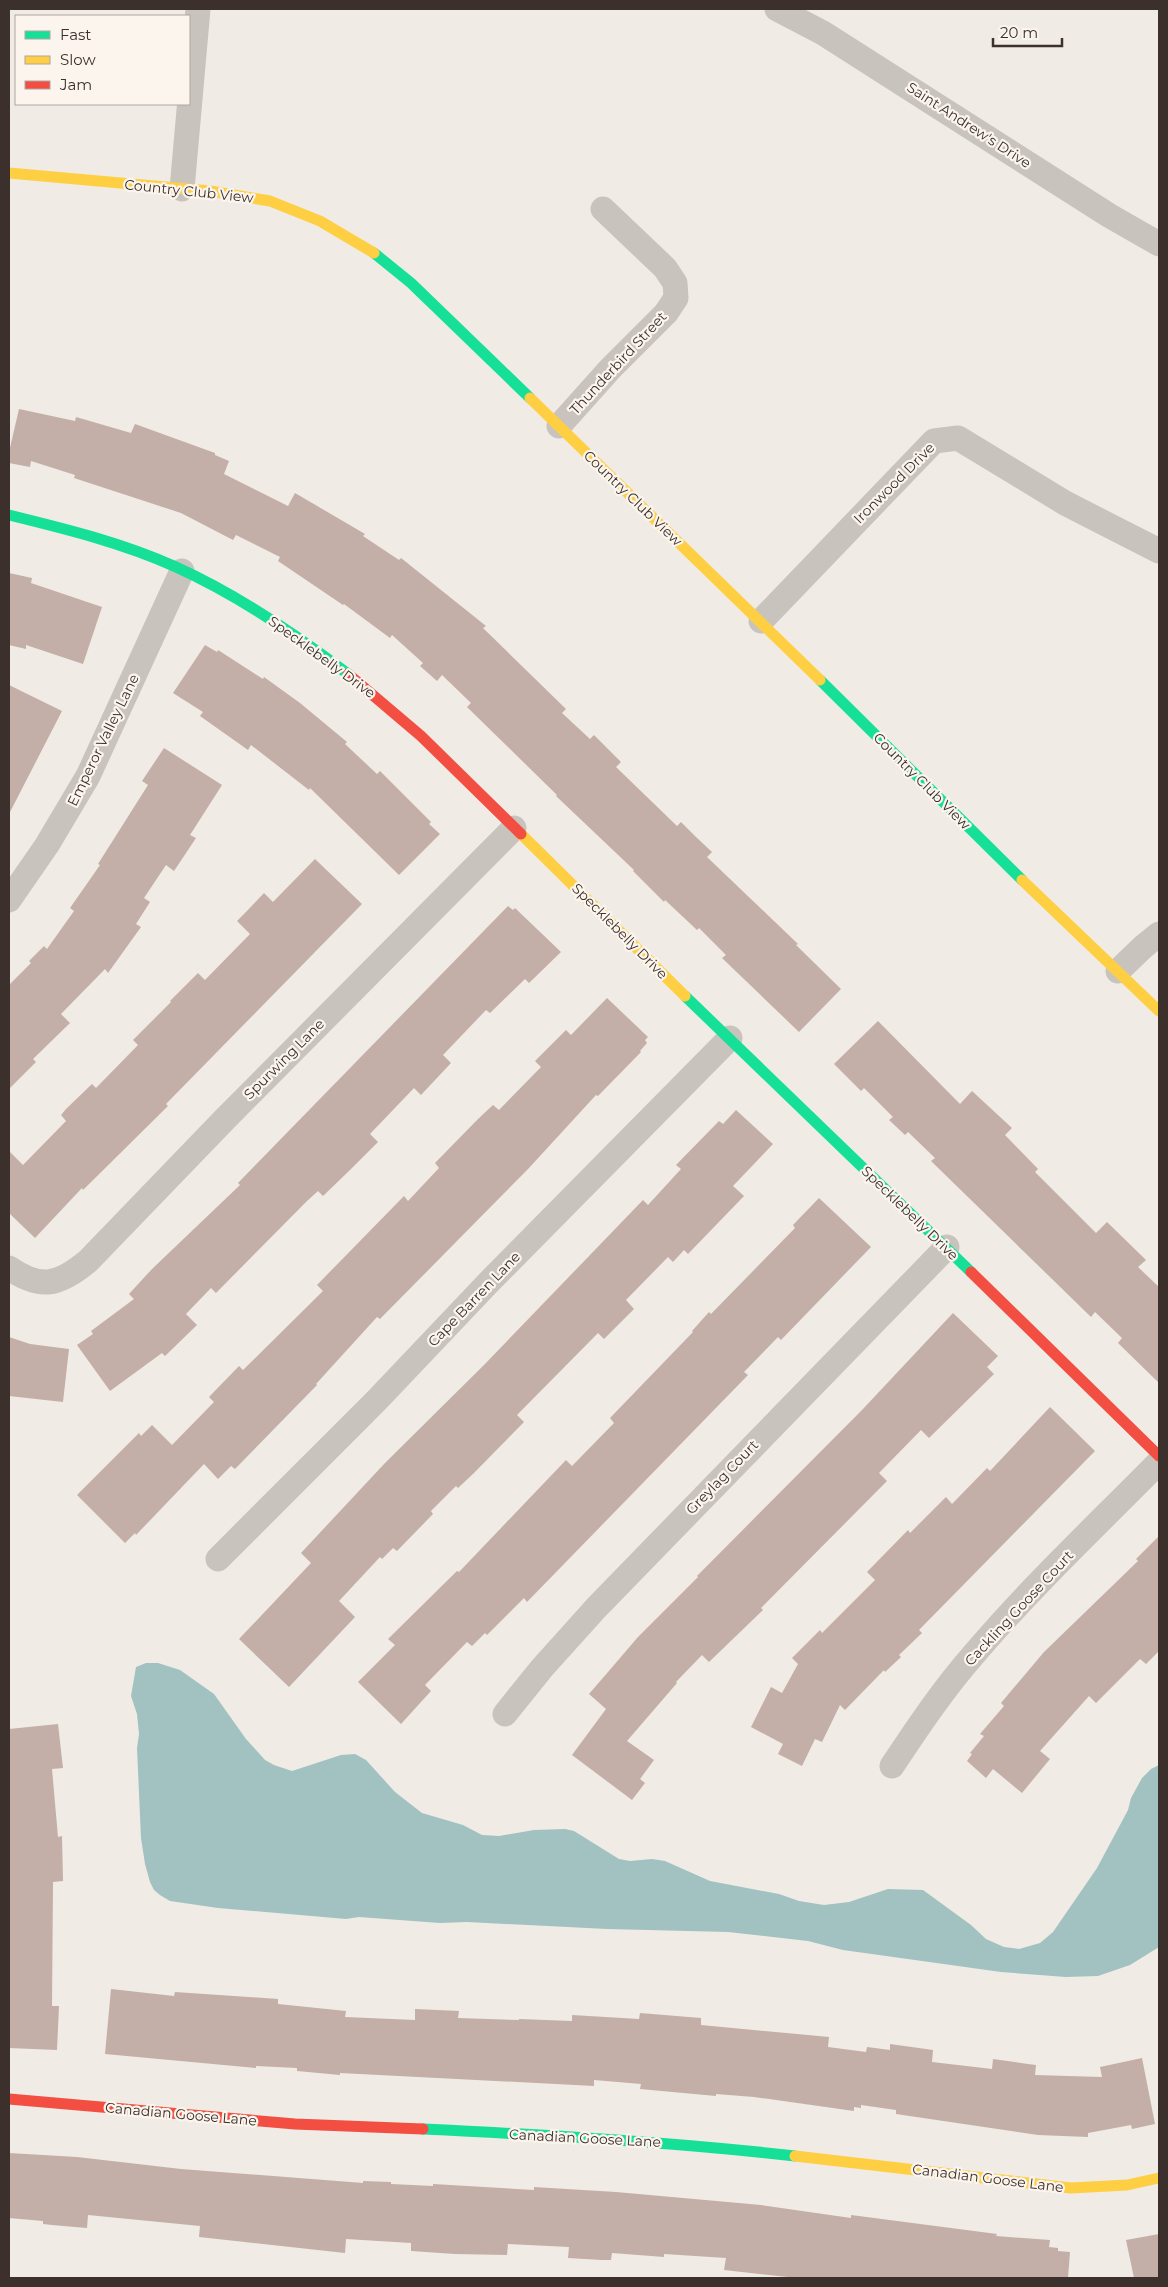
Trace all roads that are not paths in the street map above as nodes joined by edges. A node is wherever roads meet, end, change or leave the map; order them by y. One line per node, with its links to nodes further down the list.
1 (198, 9): 3 (street)
2 (776, 9): 8 (street, Saint Andrew's Drive)
3 (190, 99)
4 (189, 105): 6 (street)
5 (9, 173): 6 (street, Country Club View)
6 (182, 189): 9 (street, Country Club View)
7 (603, 209): 9 (street, Thunderbird Street)
8 (1159, 244)
9 (559, 426): 13 (street, Country Club View)
10 (9, 515): 12 (street, Specklebelly Drive)
11 (1159, 550): 13 (street, Ironwood Drive)
12 (182, 571): 14 (street, Specklebelly Drive); 15 (street, Emperor Valley Lane)
13 (760, 621): 17 (street, Country Club View)
14 (514, 828): 19 (street, Specklebelly Drive); 21 (street, Spurwing Lane)
15 (9, 900)
16 (1159, 934): 17 (street)
17 (1118, 971): 18 (street, Country Club View)
18 (1159, 1011)
19 (730, 1038): 20 (street, Specklebelly Drive); 24 (street, Cape Barren Lane)
20 (947, 1247): 22 (street, Specklebelly Drive); 25 (street, Greylag Court)
21 (9, 1268)
22 (1159, 1456)
23 (1159, 1462): 26 (street, Cackling Goose Court)
24 (218, 1559)
25 (505, 1714)
26 (892, 1766)
27 (9, 2099): 28 (street, Canadian Goose Lane)
28 (1159, 2178)

